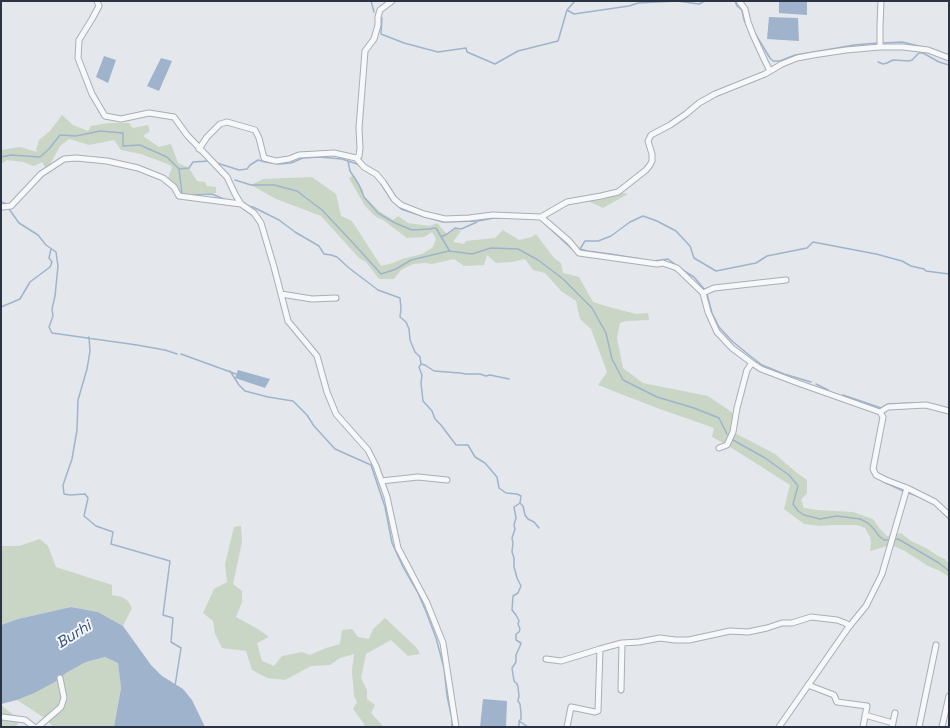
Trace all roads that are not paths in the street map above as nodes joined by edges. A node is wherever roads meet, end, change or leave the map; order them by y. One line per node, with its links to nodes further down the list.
1 (97, 1): 8 (street)
2 (392, 1): 9 (street)
3 (739, 1): 7 (street)
4 (881, 1): 5 (street)
5 (880, 47): 6 (street); 7 (street)
6 (949, 58)
7 (770, 71): 12 (street)
8 (199, 148): 9 (street); 10 (street)
9 (356, 158): 12 (street)
10 (241, 204): 11 (street); 15 (street)
11 (1, 206)
12 (541, 217): 14 (street)
13 (786, 280): 14 (street)
14 (703, 293): 17 (street)
15 (281, 294): 16 (street); 22 (street)
16 (336, 298)
17 (752, 363): 19 (street); 20 (street)
18 (949, 411): 19 (street)
19 (880, 412): 23 (street)
20 (719, 448)
21 (447, 480): 22 (street)
22 (381, 481): 40 (street)
23 (907, 488): 24 (street); 25 (street)
24 (949, 515)
25 (850, 626): 26 (street); 31 (street)
26 (622, 643): 28 (street); 32 (street)
27 (936, 645): 44 (street)
28 (600, 649): 29 (street); 41 (street)
29 (546, 659)
30 (60, 678): 39 (street)
31 (808, 685): 35 (street); 42 (street)
32 (621, 690)
33 (949, 696): 45 (street)
34 (895, 713): 37 (street)
35 (865, 716): 37 (street); 43 (street)
36 (2, 717): 38 (street)
37 (892, 725)
38 (34, 727)
39 (38, 727)
40 (456, 727)
41 (568, 727)
42 (779, 727)
43 (862, 727)
44 (919, 727)
45 (942, 727)

